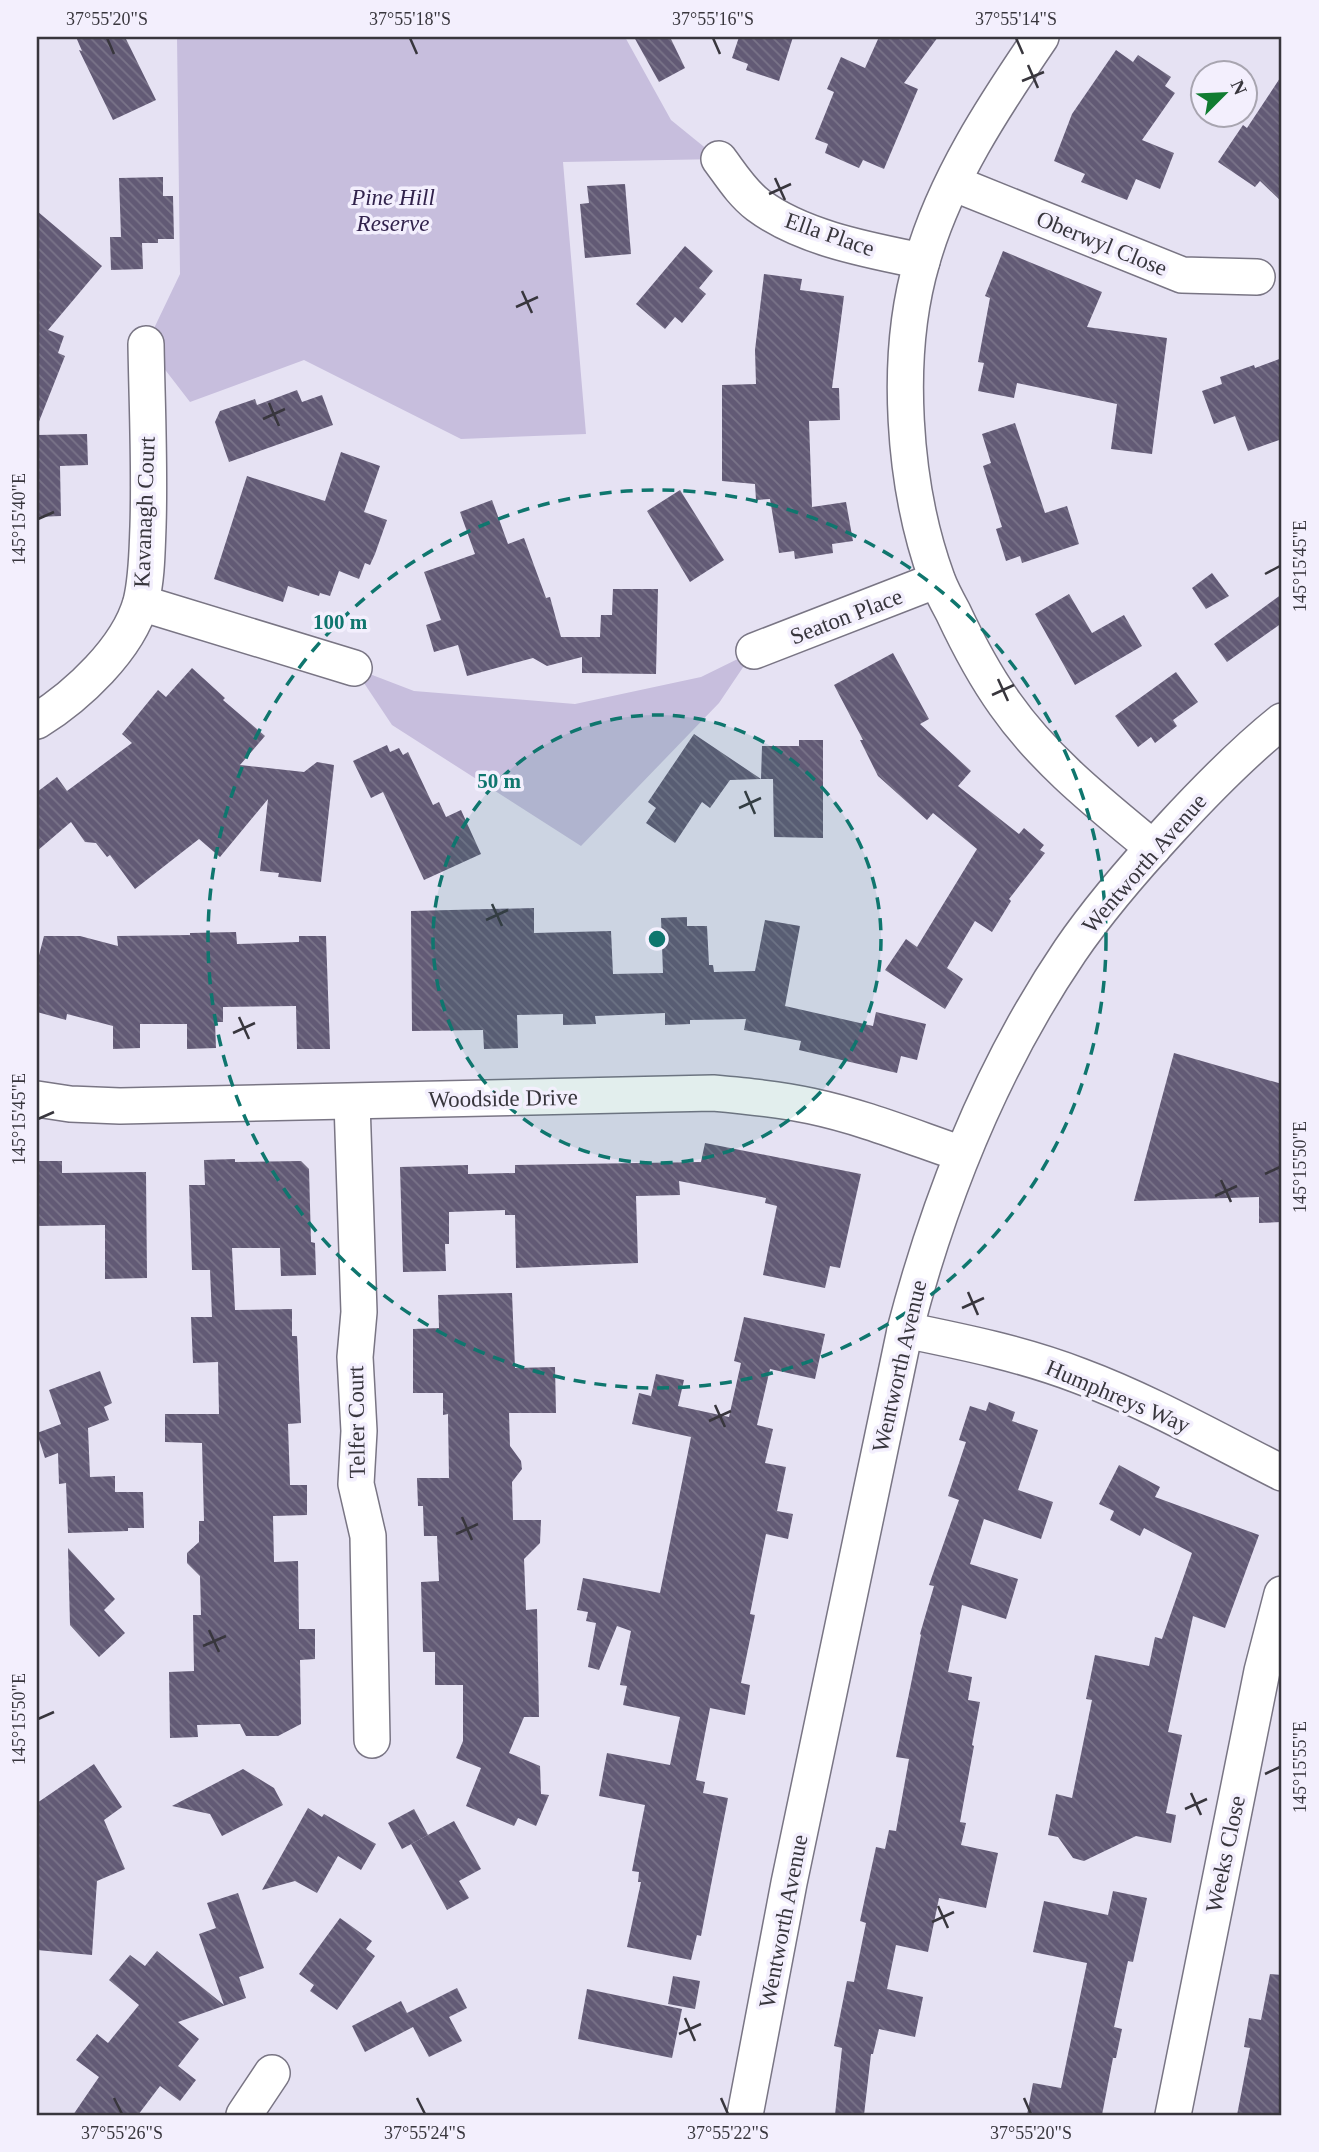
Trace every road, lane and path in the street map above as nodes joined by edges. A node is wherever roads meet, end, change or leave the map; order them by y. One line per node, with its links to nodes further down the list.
1 (1041, 37): 3 (street)
2 (719, 159): 4 (street, Ella Place)
3 (953, 183): 4 (street); 5 (street, Oberwyl Close)
4 (922, 261): 7 (street)
5 (1257, 278)
6 (146, 345): 8 (street, Kavanagh Court)
7 (937, 580): 9 (street, Seaton Place); 13 (street)
8 (141, 603): 10 (street); 11 (street, Kavanagh Court)
9 (754, 651)
10 (354, 668)
11 (37, 721)
12 (1282, 721): 13 (street, Wentworth Avenue)
13 (1153, 848): 16 (street, Wentworth Avenue)
14 (37, 1099): 15 (street, Woodside Drive)
15 (352, 1102): 16 (street, Woodside Drive); 20 (street, Telfer Court)
16 (962, 1154): 17 (street, Wentworth Avenue)
17 (905, 1329): 18 (street, Humphreys Way); 23 (street, Wentworth Avenue)
18 (1282, 1473)
19 (1282, 1594): 24 (street, Weeks Close)
20 (372, 1740)
21 (272, 2073): 22 (street)
22 (244, 2115)
23 (745, 2115)
24 (1173, 2115)

